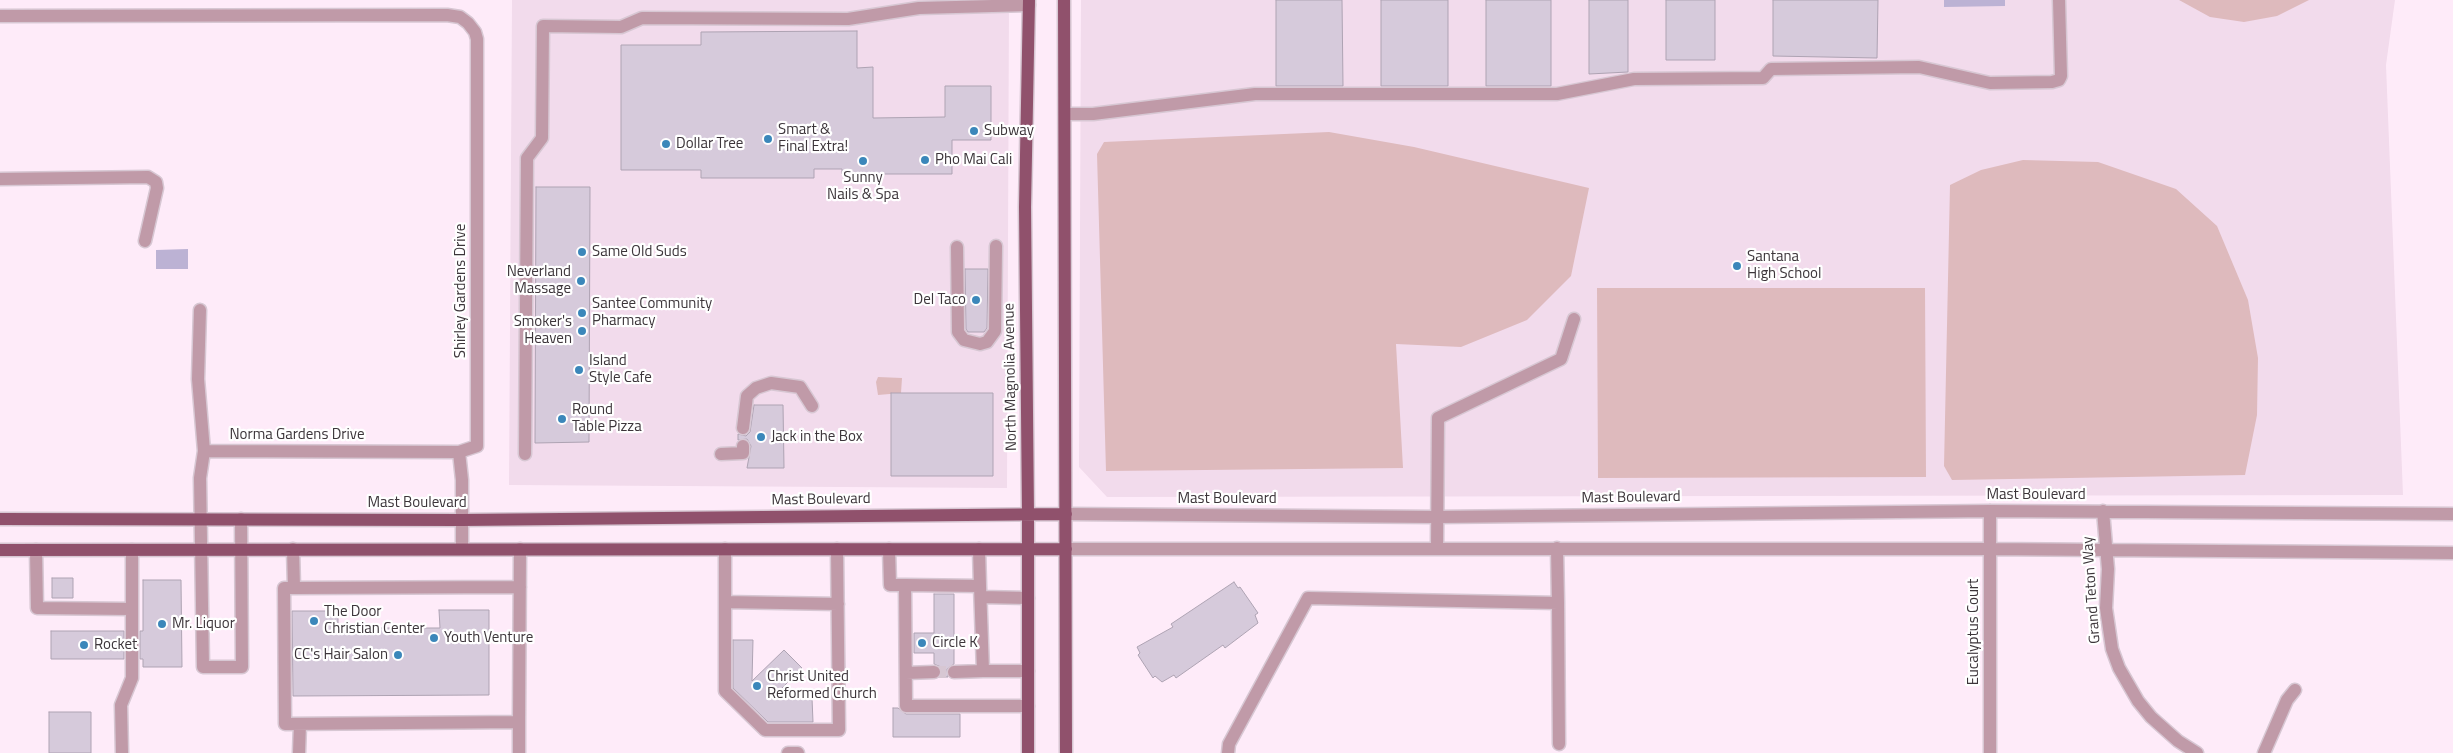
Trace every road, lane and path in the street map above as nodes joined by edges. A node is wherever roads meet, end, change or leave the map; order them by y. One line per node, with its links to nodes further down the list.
1 (2059, 0): 5 (street)
2 (1062, 1): 5 (main road)
3 (1029, 3): 17 (street); 21 (main road, North Magnolia Avenue)
4 (0, 16): 16 (street, Shirley Gardens Drive)
5 (1065, 114): 22 (main road)
6 (0, 179): 7 (street)
7 (145, 241)
8 (957, 246): 9 (street)
9 (996, 246)
10 (200, 310): 15 (street)
11 (1574, 319): 24 (street)
12 (812, 406): 13 (street)
13 (743, 428)
14 (743, 446): 18 (street)
15 (204, 451): 16 (street, Norma Gardens Drive); 26 (street)
16 (459, 452): 28 (street)
17 (525, 454)
18 (721, 454)
19 (1990, 511): 20 (street, Mast Boulevard); 24 (street, Mast Boulevard); 42 (street, Eucalyptus Court)
20 (2103, 511): 23 (street, Mast Boulevard); 46 (street, Grand Teton Way)
21 (1028, 514): 22 (main road, Mast Boulevard); 28 (main road, Mast Boulevard); 40 (main road, North Magnolia Avenue)
22 (1066, 514): 24 (street, Mast Boulevard); 41 (main road)
23 (2453, 514)
24 (1437, 517): 29 (street)
25 (0, 519): 26 (main road, Mast Boulevard)
26 (200, 519): 27 (main road, Mast Boulevard); 31 (street)
27 (241, 519): 28 (main road, Mast Boulevard); 32 (street)
28 (461, 520): 34 (street)
29 (1437, 548): 30 (street); 41 (street)
30 (1557, 548): 42 (street); 54 (street)
31 (202, 549): 32 (main road); 32 (street); 45 (main road)
32 (241, 549): 33 (main road)
33 (293, 549): 34 (main road); 50 (street)
34 (462, 549): 35 (main road)
35 (520, 549): 36 (main road); 49 (street)
36 (725, 549): 37 (main road); 53 (street)
37 (838, 549): 38 (main road); 55 (street)
38 (889, 549): 39 (main road); 48 (street)
39 (979, 549): 40 (main road); 51 (street)
40 (1028, 549): 41 (main road); 52 (main road, North Magnolia Avenue)
41 (1066, 549): 73 (main road)
42 (1990, 549): 46 (street); 75 (street, Eucalyptus Court)
43 (0, 550): 44 (main road)
44 (36, 550): 45 (main road); 56 (street)
45 (132, 550): 56 (street)
46 (2107, 551): 47 (street); 76 (street, Grand Teton Way)
47 (2453, 553)
48 (905, 585): 51 (street); 61 (street)
49 (520, 587): 50 (street); 64 (street)
50 (294, 588): 65 (street)
51 (981, 591): 52 (street); 57 (street)
52 (1028, 598): 58 (main road, North Magnolia Avenue)
53 (725, 602): 55 (street); 55 (street)
54 (1558, 603): 66 (street); 74 (street)
55 (838, 604)
56 (132, 609): 67 (street)
57 (983, 671): 58 (street); 60 (street)
58 (1028, 671): 63 (main road, North Magnolia Avenue)
59 (934, 672): 61 (street)
60 (954, 672)
61 (906, 673): 63 (street)
62 (2295, 690): 77 (street)
63 (1028, 706): 72 (main road, North Magnolia Avenue)
64 (519, 722): 65 (street); 69 (street)
65 (300, 724): 68 (street)
66 (1560, 744)
67 (122, 753)
68 (299, 753)
69 (519, 753)
70 (788, 753): 71 (street)
71 (798, 753)
72 (1028, 753)
73 (1066, 753)
74 (1228, 753)
75 (1990, 753)
76 (2197, 753)
77 (2264, 753)

